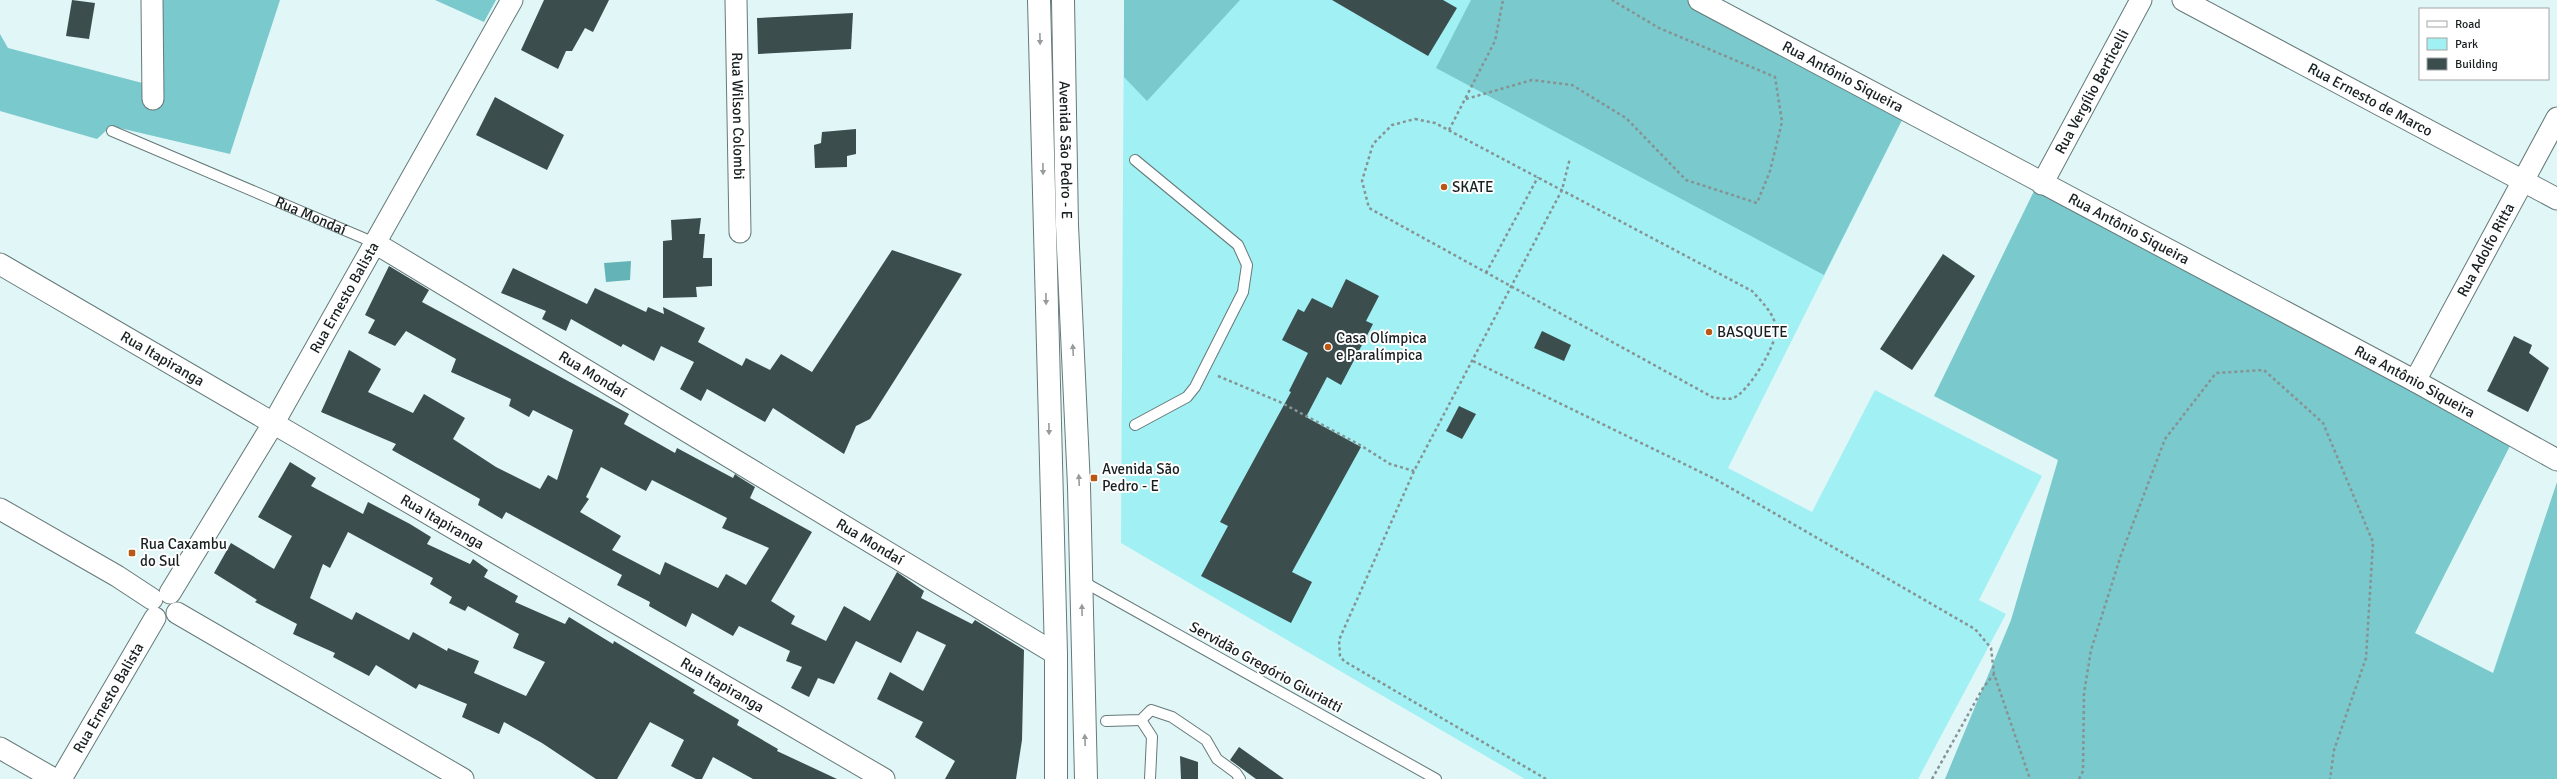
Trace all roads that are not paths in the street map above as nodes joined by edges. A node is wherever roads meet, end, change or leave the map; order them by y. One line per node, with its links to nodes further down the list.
1 (152, 0): 9 (street)
2 (512, 0): 17 (street, Rua Ernesto Balista)
3 (736, 0): 16 (street, Rua Wilson Colombi)
4 (1039, 0): 26 (main road, Avenida São Pedro - E, one-way to 26)
5 (1063, 0): 24 (main road, Avenida São Pedro - E, one-way to 5)
6 (1699, 0): 14 (street, Rua Antônio Siqueira)
7 (2141, 0): 14 (street, Rua Vergílio Berticelli)
8 (2183, 0): 13 (street, Rua Ernesto de Marco)
9 (153, 99)
10 (2557, 118): 13 (street, Rua Adolfo Ritta)
11 (112, 131): 17 (lane, Rua Mondaí)
12 (1135, 160): 21 (lane)
13 (2522, 180): 15 (street, Rua Ernesto de Marco); 19 (street, Rua Adolfo Ritta)
14 (2042, 184): 19 (street, Rua Antônio Siqueira)
15 (2557, 199)
16 (740, 232)
17 (375, 243): 20 (street, Rua Ernesto Balista); 26 (street, Rua Mondaí)
18 (0, 264): 20 (street, Rua Itapiranga)
19 (2415, 381): 22 (street, Rua Antônio Siqueira)
20 (273, 424): 25 (street, Rua Ernesto Balista); 30 (street, Rua Itapiranga)
21 (1135, 425)
22 (2557, 460)
23 (0, 509): 25 (street)
24 (1082, 582): 35 (main road, Avenida São Pedro - E, one-way to 24); 38 (lane, Servidão Gregório Giuriatti)
25 (159, 603): 32 (street, Rua Ernesto Balista); 33 (street)
26 (1056, 654): 34 (main road, Avenida São Pedro - E)
27 (1141, 720): 28 (lane); 36 (lane); 37 (lane)
28 (1106, 721)
29 (0, 748): 31 (street)
30 (871, 776)
31 (54, 779)
32 (61, 779)
33 (463, 779)
34 (1056, 779)
35 (1086, 779)
36 (1150, 779)
37 (1240, 779)
38 (1436, 779)

